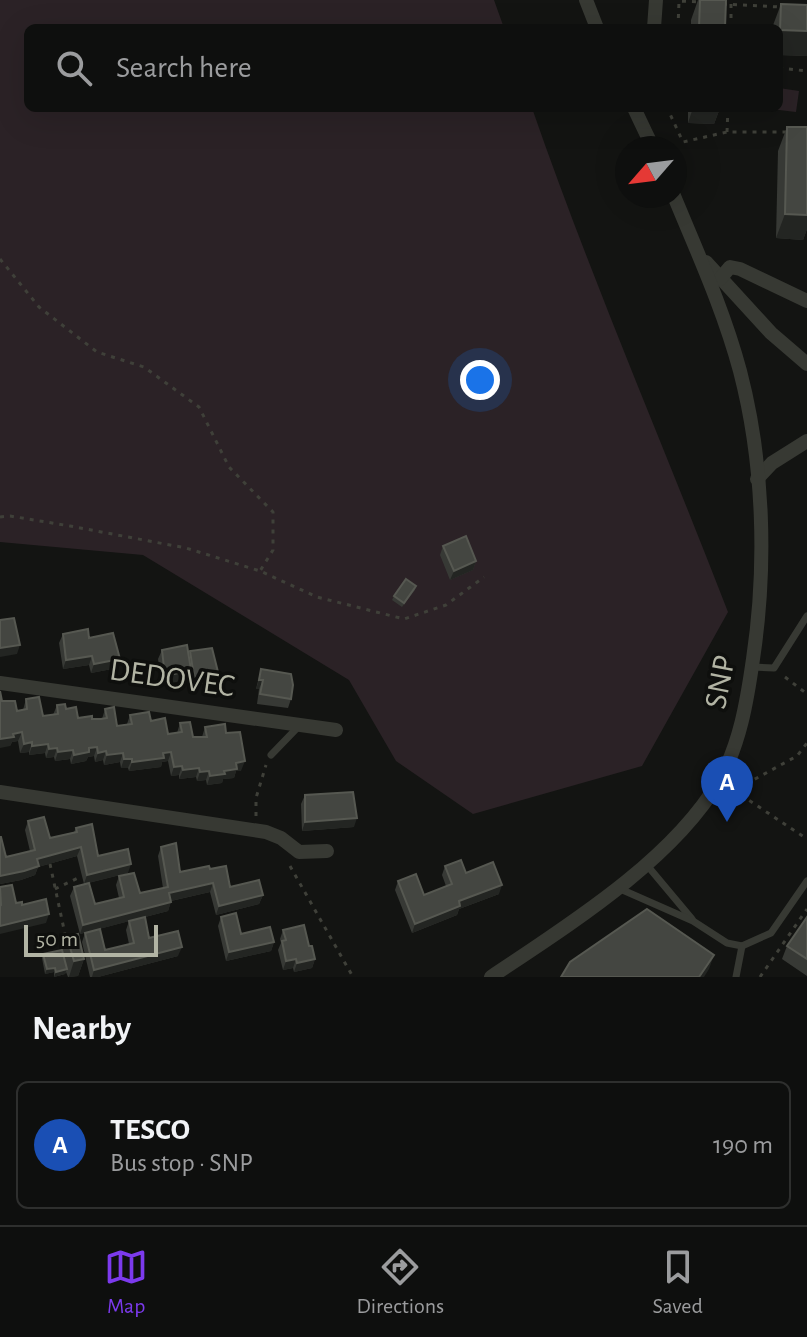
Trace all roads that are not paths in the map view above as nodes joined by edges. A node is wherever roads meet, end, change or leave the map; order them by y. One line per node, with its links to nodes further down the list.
1 (586, 0): 3 (street)
2 (656, 0): 4 (street)
3 (595, 24)
4 (654, 24)
5 (636, 112): 6 (street)
6 (647, 136)
7 (679, 208): 8 (street, SNP)
8 (698, 252): 9 (street, SNP); 13 (street, SNP)
9 (720, 279): 10 (street); 11 (street, SNP)
10 (807, 301)
11 (807, 364)
12 (807, 441): 13 (street)
13 (757, 479): 15 (street, SNP)
14 (807, 616): 15 (lane)
15 (752, 667): 22 (street, SNP)
16 (0, 683): 17 (street, DEDOVEC)
17 (300, 725): 18 (street, DEDOVEC); 19 (lane)
18 (336, 730)
19 (271, 755)
20 (0, 792): 21 (street)
21 (327, 851)
22 (646, 864): 24 (street); 25 (lane)
23 (807, 881): 26 (lane)
24 (618, 888): 25 (lane); 27 (street)
25 (693, 921): 26 (lane)
26 (742, 946): 28 (lane)
27 (491, 977)
28 (736, 977)

